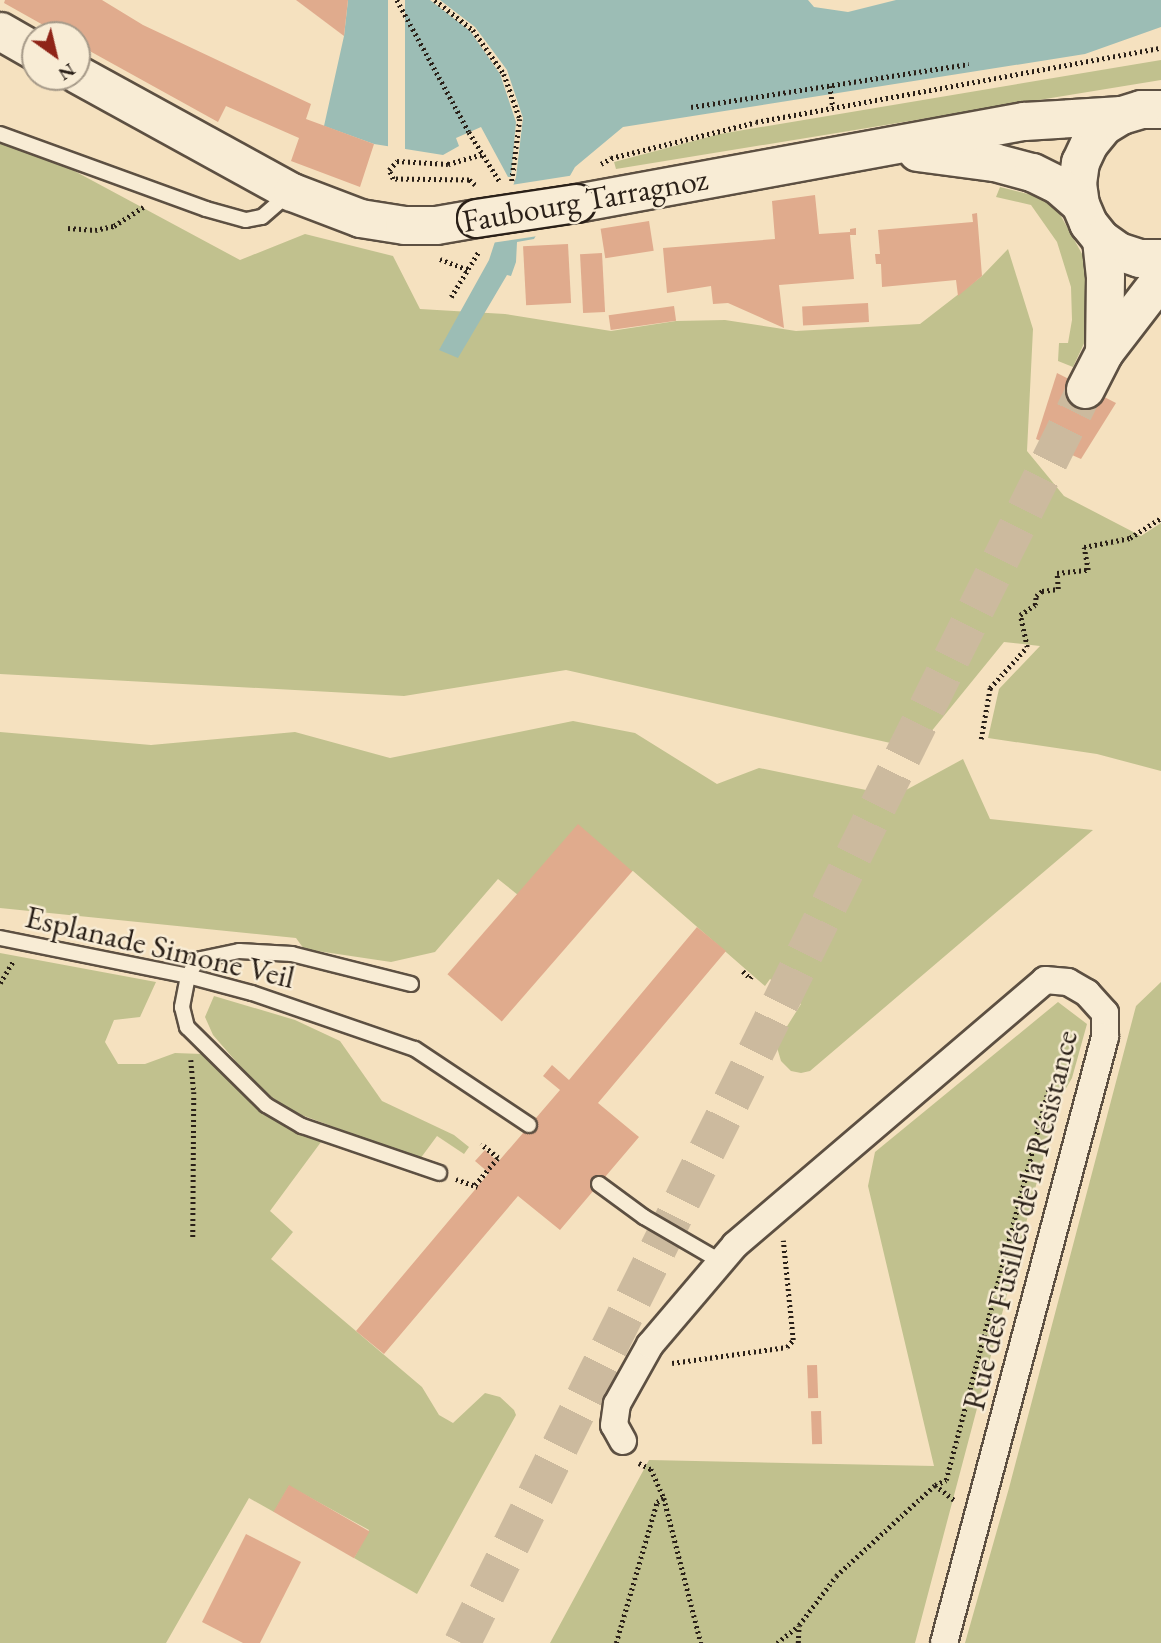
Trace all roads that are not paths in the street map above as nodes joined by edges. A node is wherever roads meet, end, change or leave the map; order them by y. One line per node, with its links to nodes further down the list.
1 (0, 31): 2 (main road)
2 (21, 43)
3 (91, 82): 8 (main road, Faubourg Tarragnoz)
4 (1161, 109): 5 (main road, Faubourg Tarragnoz)
5 (1121, 115): 7 (main road, Faubourg Tarragnoz); 9 (main road)
6 (0, 134): 8 (lane)
7 (881, 148): 8 (main road, Faubourg Tarragnoz, bridge); 9 (main road, Faubourg Tarragnoz)
8 (292, 192)
9 (1080, 204): 10 (main road)
10 (1101, 239): 11 (main road); 13 (main road)
11 (1161, 258)
12 (1161, 278): 13 (main road)
13 (1104, 352): 14 (main road)
14 (1085, 389)
15 (0, 938): 16 (lane, Esplanade Simone Veil)
16 (188, 976): 17 (lane); 18 (lane, Esplanade Simone Veil); 19 (lane)
17 (411, 984)
18 (529, 1125)
19 (439, 1173)
20 (599, 1184): 21 (lane)
21 (720, 1261): 22 (street); 23 (street, Rue des Fusillés de la Résistance)
22 (630, 1451)
23 (944, 1643)

